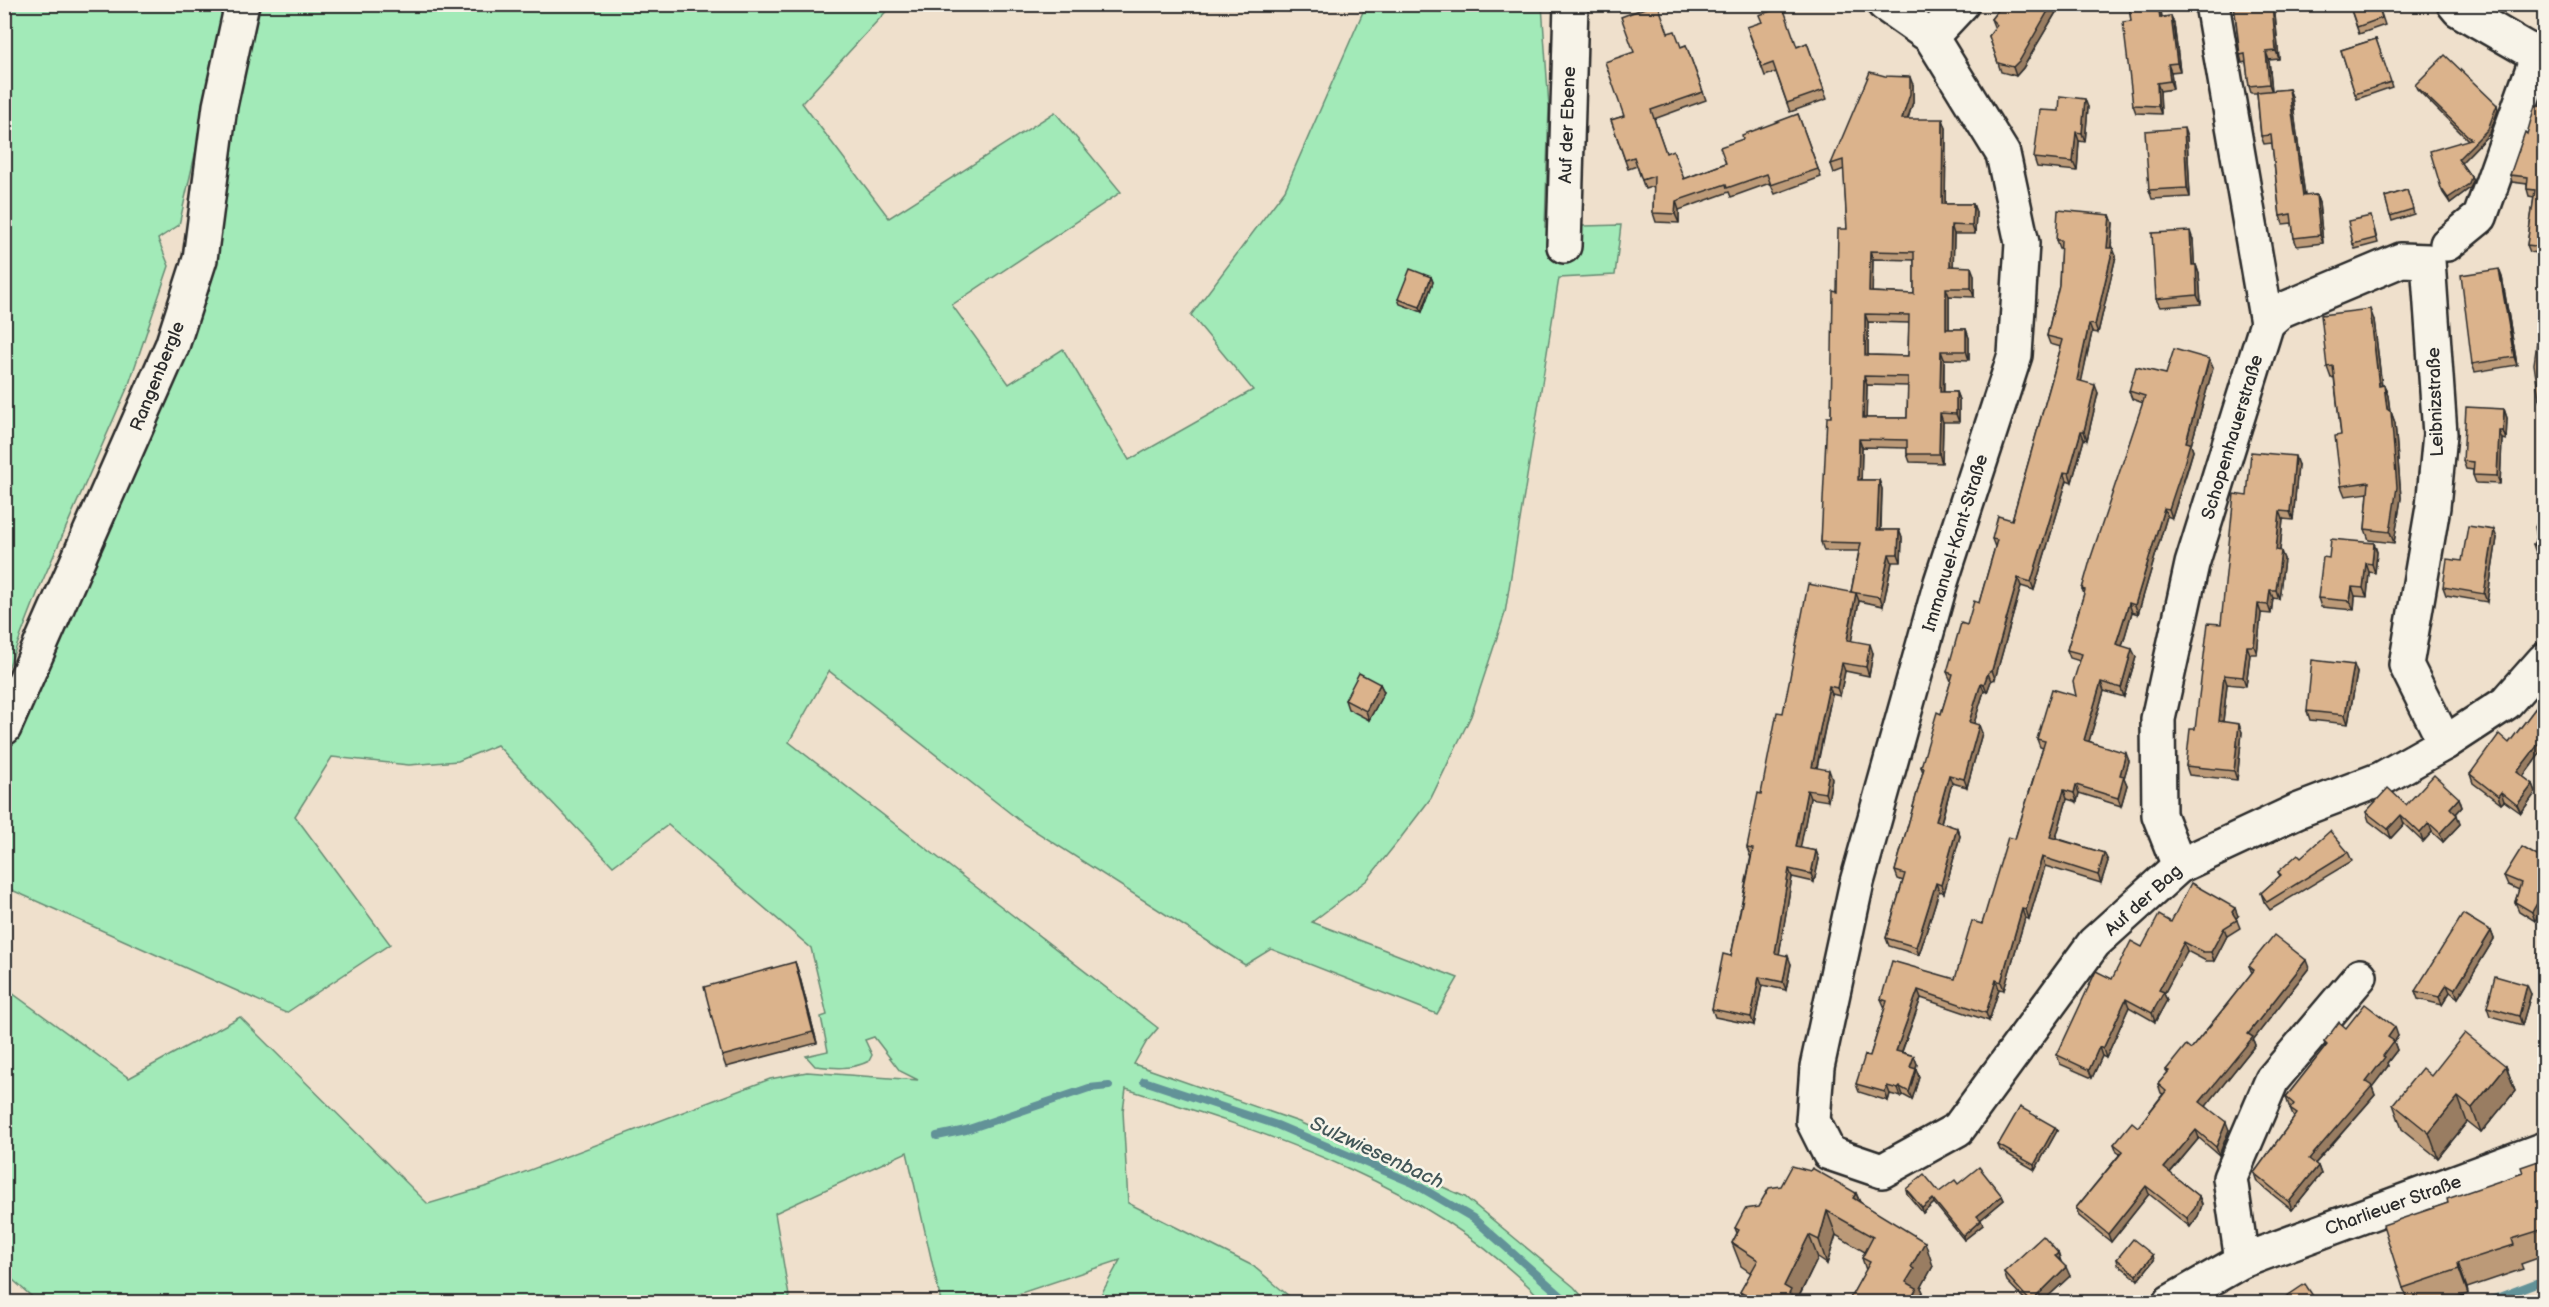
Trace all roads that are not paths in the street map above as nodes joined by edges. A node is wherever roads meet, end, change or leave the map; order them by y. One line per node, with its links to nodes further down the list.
1 (242, 4): 13 (street, Rangenbergle)
2 (1571, 4): 10 (street, Auf der Ebene)
3 (1884, 4): 7 (street, Immanuel-Kant-Straße)
4 (1962, 4): 7 (street)
5 (2212, 4): 11 (street, Schopenhauerstraße)
6 (2454, 4): 8 (street)
7 (1931, 37): 17 (street, Immanuel-Kant-Straße)
8 (2541, 58): 9 (street)
9 (2447, 244)
10 (1564, 246)
11 (2268, 323): 14 (street, Leibnizstraße); 15 (street, Schopenhauerstraße)
12 (2544, 660): 14 (street, Auf der Bag)
13 (4, 728)
14 (2445, 743): 15 (street, Auf der Bag)
15 (2179, 866): 17 (street, Auf der Bag)
16 (2360, 976): 19 (street)
17 (1813, 1121)
18 (2544, 1149): 19 (street, Charlieuer Straße)
19 (2242, 1262): 20 (street, Charlieuer Straße)
20 (2170, 1302)

